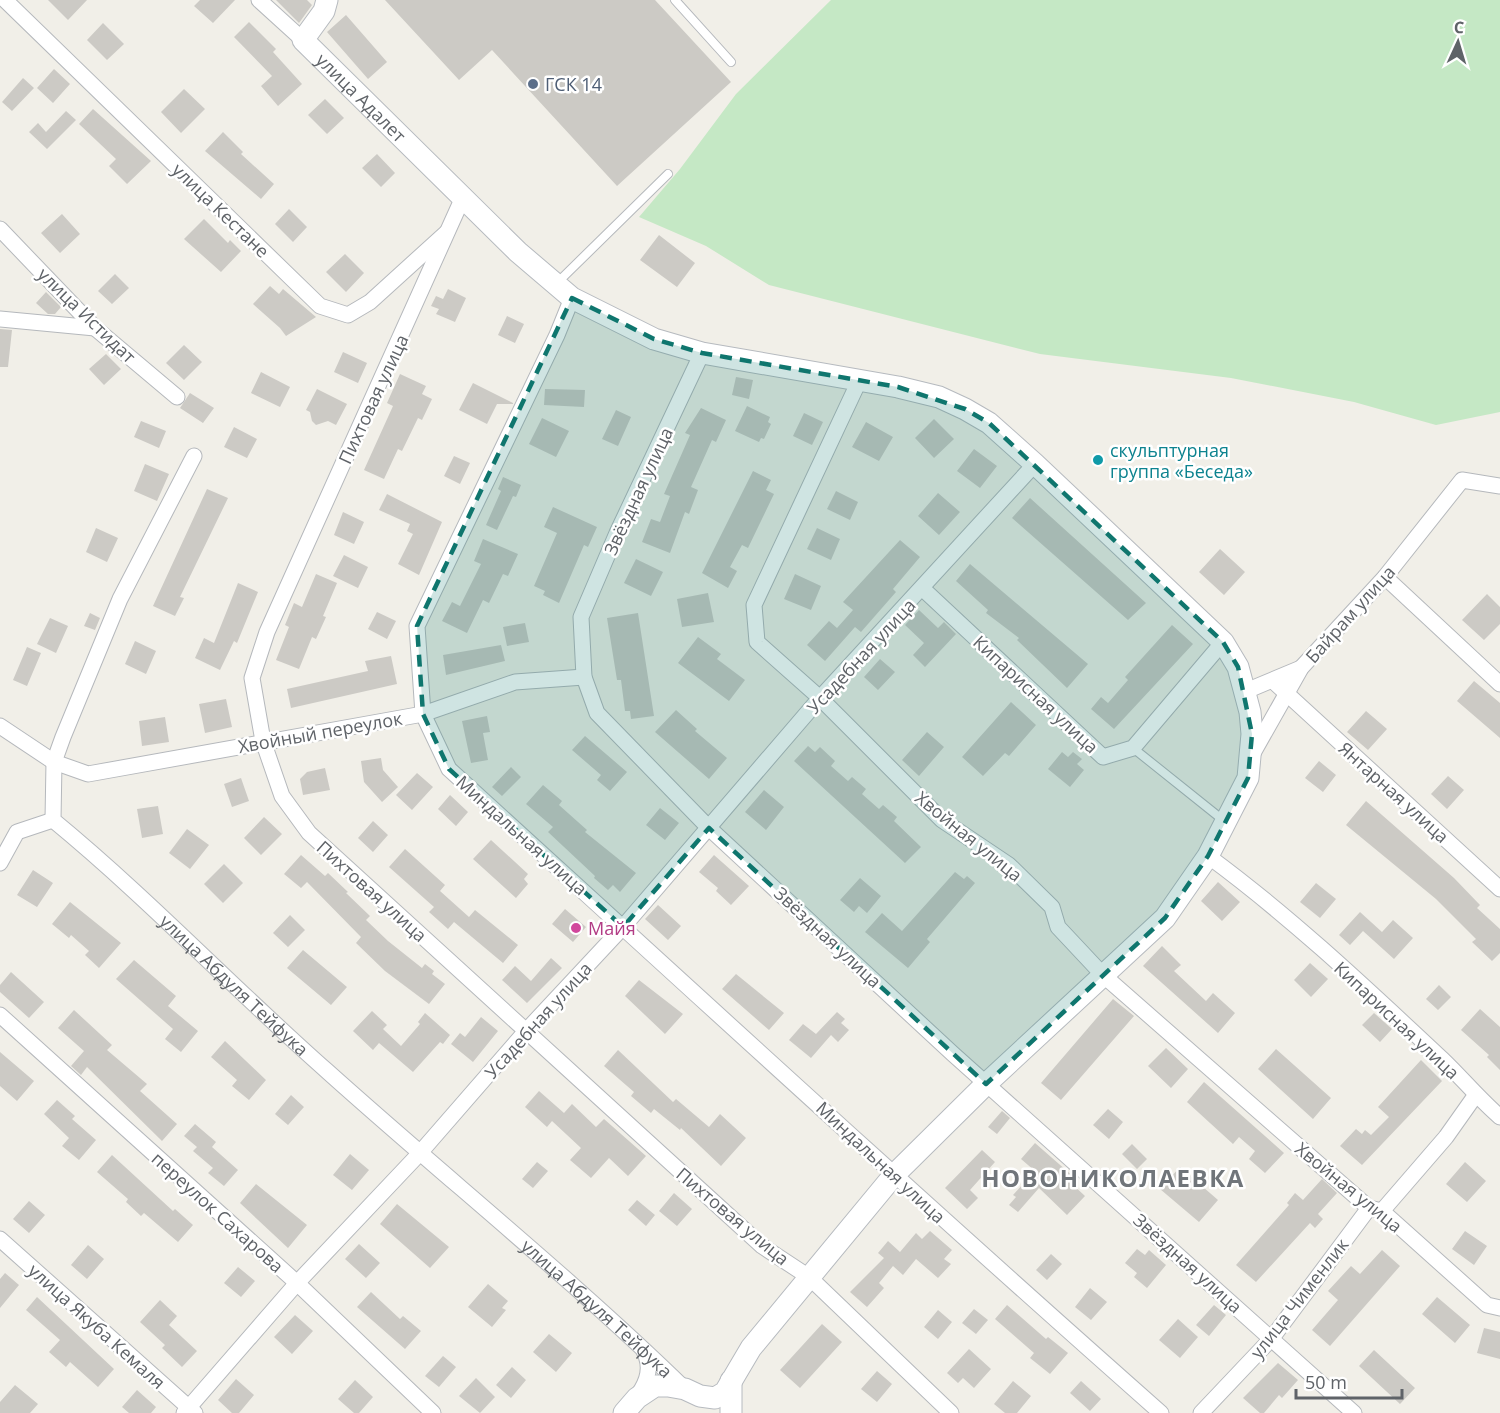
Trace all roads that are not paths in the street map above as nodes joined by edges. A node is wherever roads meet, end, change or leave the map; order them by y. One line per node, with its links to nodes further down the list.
1 (4, 0): 10 (street, улица Кестане)
2 (260, 0): 5 (street, улица Адалет)
3 (327, 0): 5 (street)
4 (675, 0): 6 (lane)
5 (303, 40): 8 (street, улица Адалет)
6 (731, 62)
7 (668, 174): 11 (lane)
8 (464, 195): 10 (street, Пихтовая улица); 11 (street, улица Адалет)
9 (0, 229): 14 (street, улица Истидат)
10 (451, 229): 33 (street, Пихтовая улица)
11 (554, 285): 12 (street, улица Адалет)
12 (572, 298): 15 (street, улица Адалет); 31 (street, Миндальная улица)
13 (0, 319): 14 (street)
14 (95, 328): 17 (street, улица Истидат)
15 (702, 353): 16 (street, улица Адалет); 25 (street, Звёздная улица)
16 (860, 379): 19 (street, улица Адалет); 30 (street, Хвойная улица)
17 (177, 397)
18 (194, 456): 36 (street)
19 (1035, 464): 22 (street, Усадебная улица); 23 (street, улица Адалет)
20 (1500, 486): 21 (street, Байрам улица)
21 (1385, 577): 24 (street, Байрам улица); 27 (street)
22 (923, 589): 30 (street, Усадебная улица); 34 (street, Кипарисная улица)
23 (1223, 642): 28 (street, улица Адалет); 34 (street)
24 (1301, 668): 26 (street); 29 (street, Байрам улица)
25 (584, 677): 31 (street, Хвойный переулок); 39 (street, Звёздная улица)
26 (1273, 681): 28 (street); 29 (street, Янтарная улица)
27 (1500, 684)
28 (1245, 691): 35 (street, улица Адалет)
29 (1287, 696): 35 (street, Байрам улица); 42 (street, Янтарная улица)
30 (820, 698): 39 (street, Усадебная улица); 44 (street, Хвойная улица)
31 (423, 714): 33 (street, Хвойный переулок); 43 (street, Миндальная улица)
32 (0, 726): 36 (street, Хвойный переулок)
33 (263, 741): 36 (street, Хвойный переулок); 46 (street, Пихтовая улица)
34 (1133, 748): 38 (lane)
35 (1251, 757): 38 (street, улица Адалет)
36 (54, 762): 37 (street)
37 (53, 820): 41 (street); 50 (street, улица Абдуля Тейфука)
38 (1226, 822): 40 (street, улица Адалет)
39 (709, 828): 43 (street, Усадебная улица); 47 (street, Звёздная улица)
40 (1208, 856): 44 (street, улица Адалет); 48 (street, Кипарисная улица)
41 (0, 863)
42 (1500, 889)
43 (623, 927): 46 (street, Усадебная улица); 51 (street, Миндальная улица)
44 (1103, 975): 47 (street, улица Адалет); 52 (street, Хвойная улица)
45 (0, 1015): 55 (street, переулок Сахарова)
46 (526, 1031): 50 (street, Усадебная улица); 54 (street, Пихтовая улица)
47 (986, 1084): 51 (street, улица Адалет); 57 (street, Звёздная улица)
48 (1475, 1096): 49 (street, Кипарисная улица); 52 (street, улица Чименлик)
49 (1500, 1117)
50 (419, 1154): 55 (street, Усадебная улица); 58 (street, улица Абдуля Тейфука)
51 (894, 1175): 54 (street, улица Адалет); 67 (street, Миндальная улица)
52 (1376, 1209): 56 (street, Хвойная улица); 57 (street, улица Чименлик)
53 (0, 1239): 62 (street, улица Якуба Кемаля)
54 (809, 1277): 59 (street, улица Адалет); 66 (street, Пихтовая улица)
55 (297, 1283): 62 (street, Усадебная улица); 63 (street, переулок Сахарова)
56 (1500, 1308)
57 (1272, 1338): 68 (street, улица Чименлик); 69 (street, Звёздная улица)
58 (640, 1345): 60 (street, улица Абдуля Тейфука); 61 (street)
59 (731, 1382): 60 (street); 65 (street)
60 (685, 1389): 61 (street); 64 (street, улица Абдуля Тейфука)
61 (630, 1406)
62 (189, 1411)
63 (433, 1413)
64 (710, 1413)
65 (731, 1413)
66 (951, 1413)
67 (1161, 1413)
68 (1201, 1413)
69 (1354, 1413)

